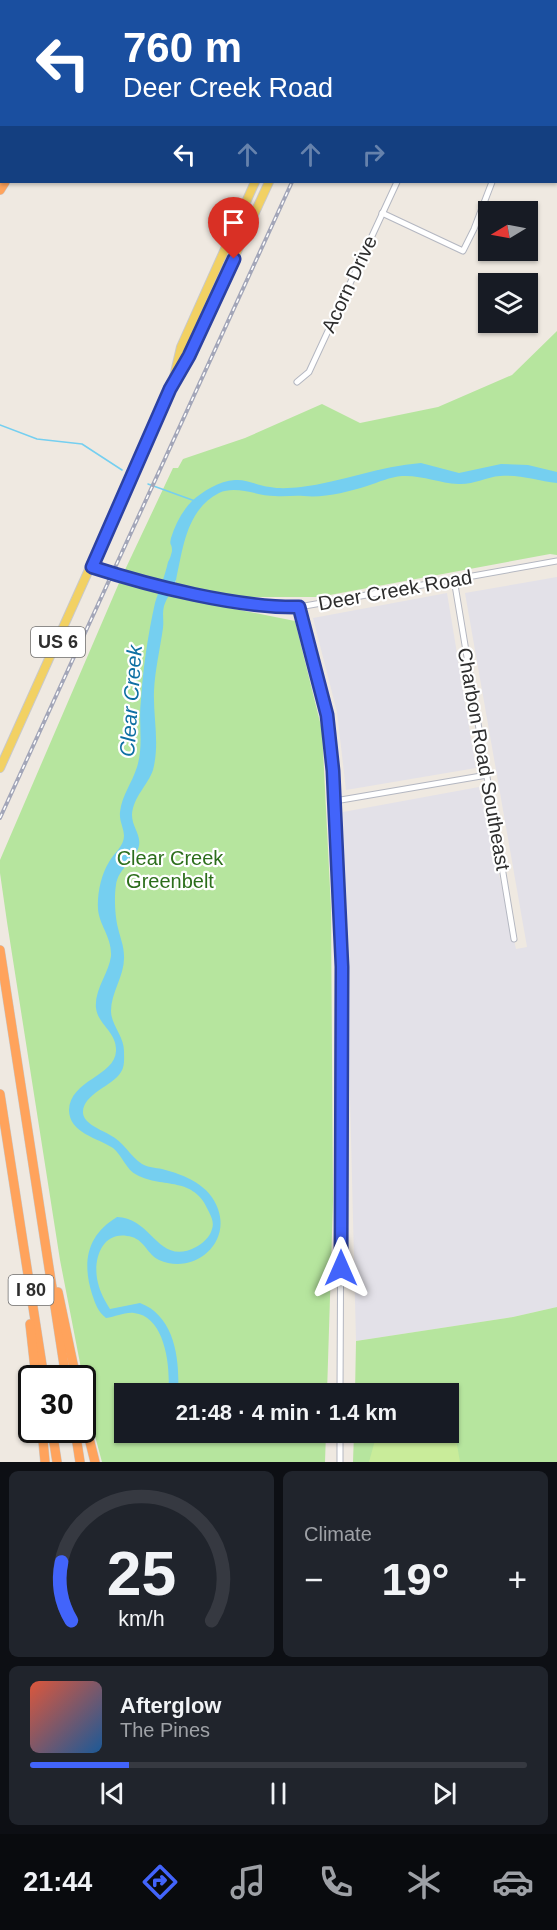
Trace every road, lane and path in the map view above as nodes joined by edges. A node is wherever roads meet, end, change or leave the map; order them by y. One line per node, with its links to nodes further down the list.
1 (255, 183): 7 (main road, US 6)
2 (269, 183): 7 (main road, US 6)
3 (397, 183): 5 (street, Acorn Drive)
4 (492, 183): 5 (street)
5 (382, 213): 6 (street, Acorn Drive)
6 (297, 382)
7 (170, 389): 9 (main road, US 6)
8 (557, 561): 10 (street, Deer Creek Road)
9 (92, 567): 11 (street, Deer Creek Road); 12 (main road, US 6)
10 (454, 579): 11 (street, Deer Creek Road); 13 (street, Charbon Road Southeast)
11 (299, 607): 14 (street)
12 (0, 768)
13 (487, 775): 14 (street); 15 (street, Charbon Road Southeast)
14 (334, 801): 24 (street)
15 (514, 939)
16 (0, 950): 19 (highway, I 80)
17 (0, 1094): 18 (highway, I 80)
18 (17, 1202): 20 (highway); 21 (highway, I 80)
19 (38, 1205): 22 (highway, I 80); 23 (highway)
20 (35, 1365)
21 (42, 1365)
22 (64, 1365)
23 (73, 1365)
24 (340, 1383)
25 (43, 1443): 30 (highway)
26 (54, 1443): 31 (highway)
27 (77, 1443): 32 (highway)
28 (91, 1443): 33 (highway)
29 (340, 1443): 34 (street)
30 (45, 1462)
31 (57, 1462)
32 (80, 1462)
33 (96, 1462)
34 (340, 1462)

